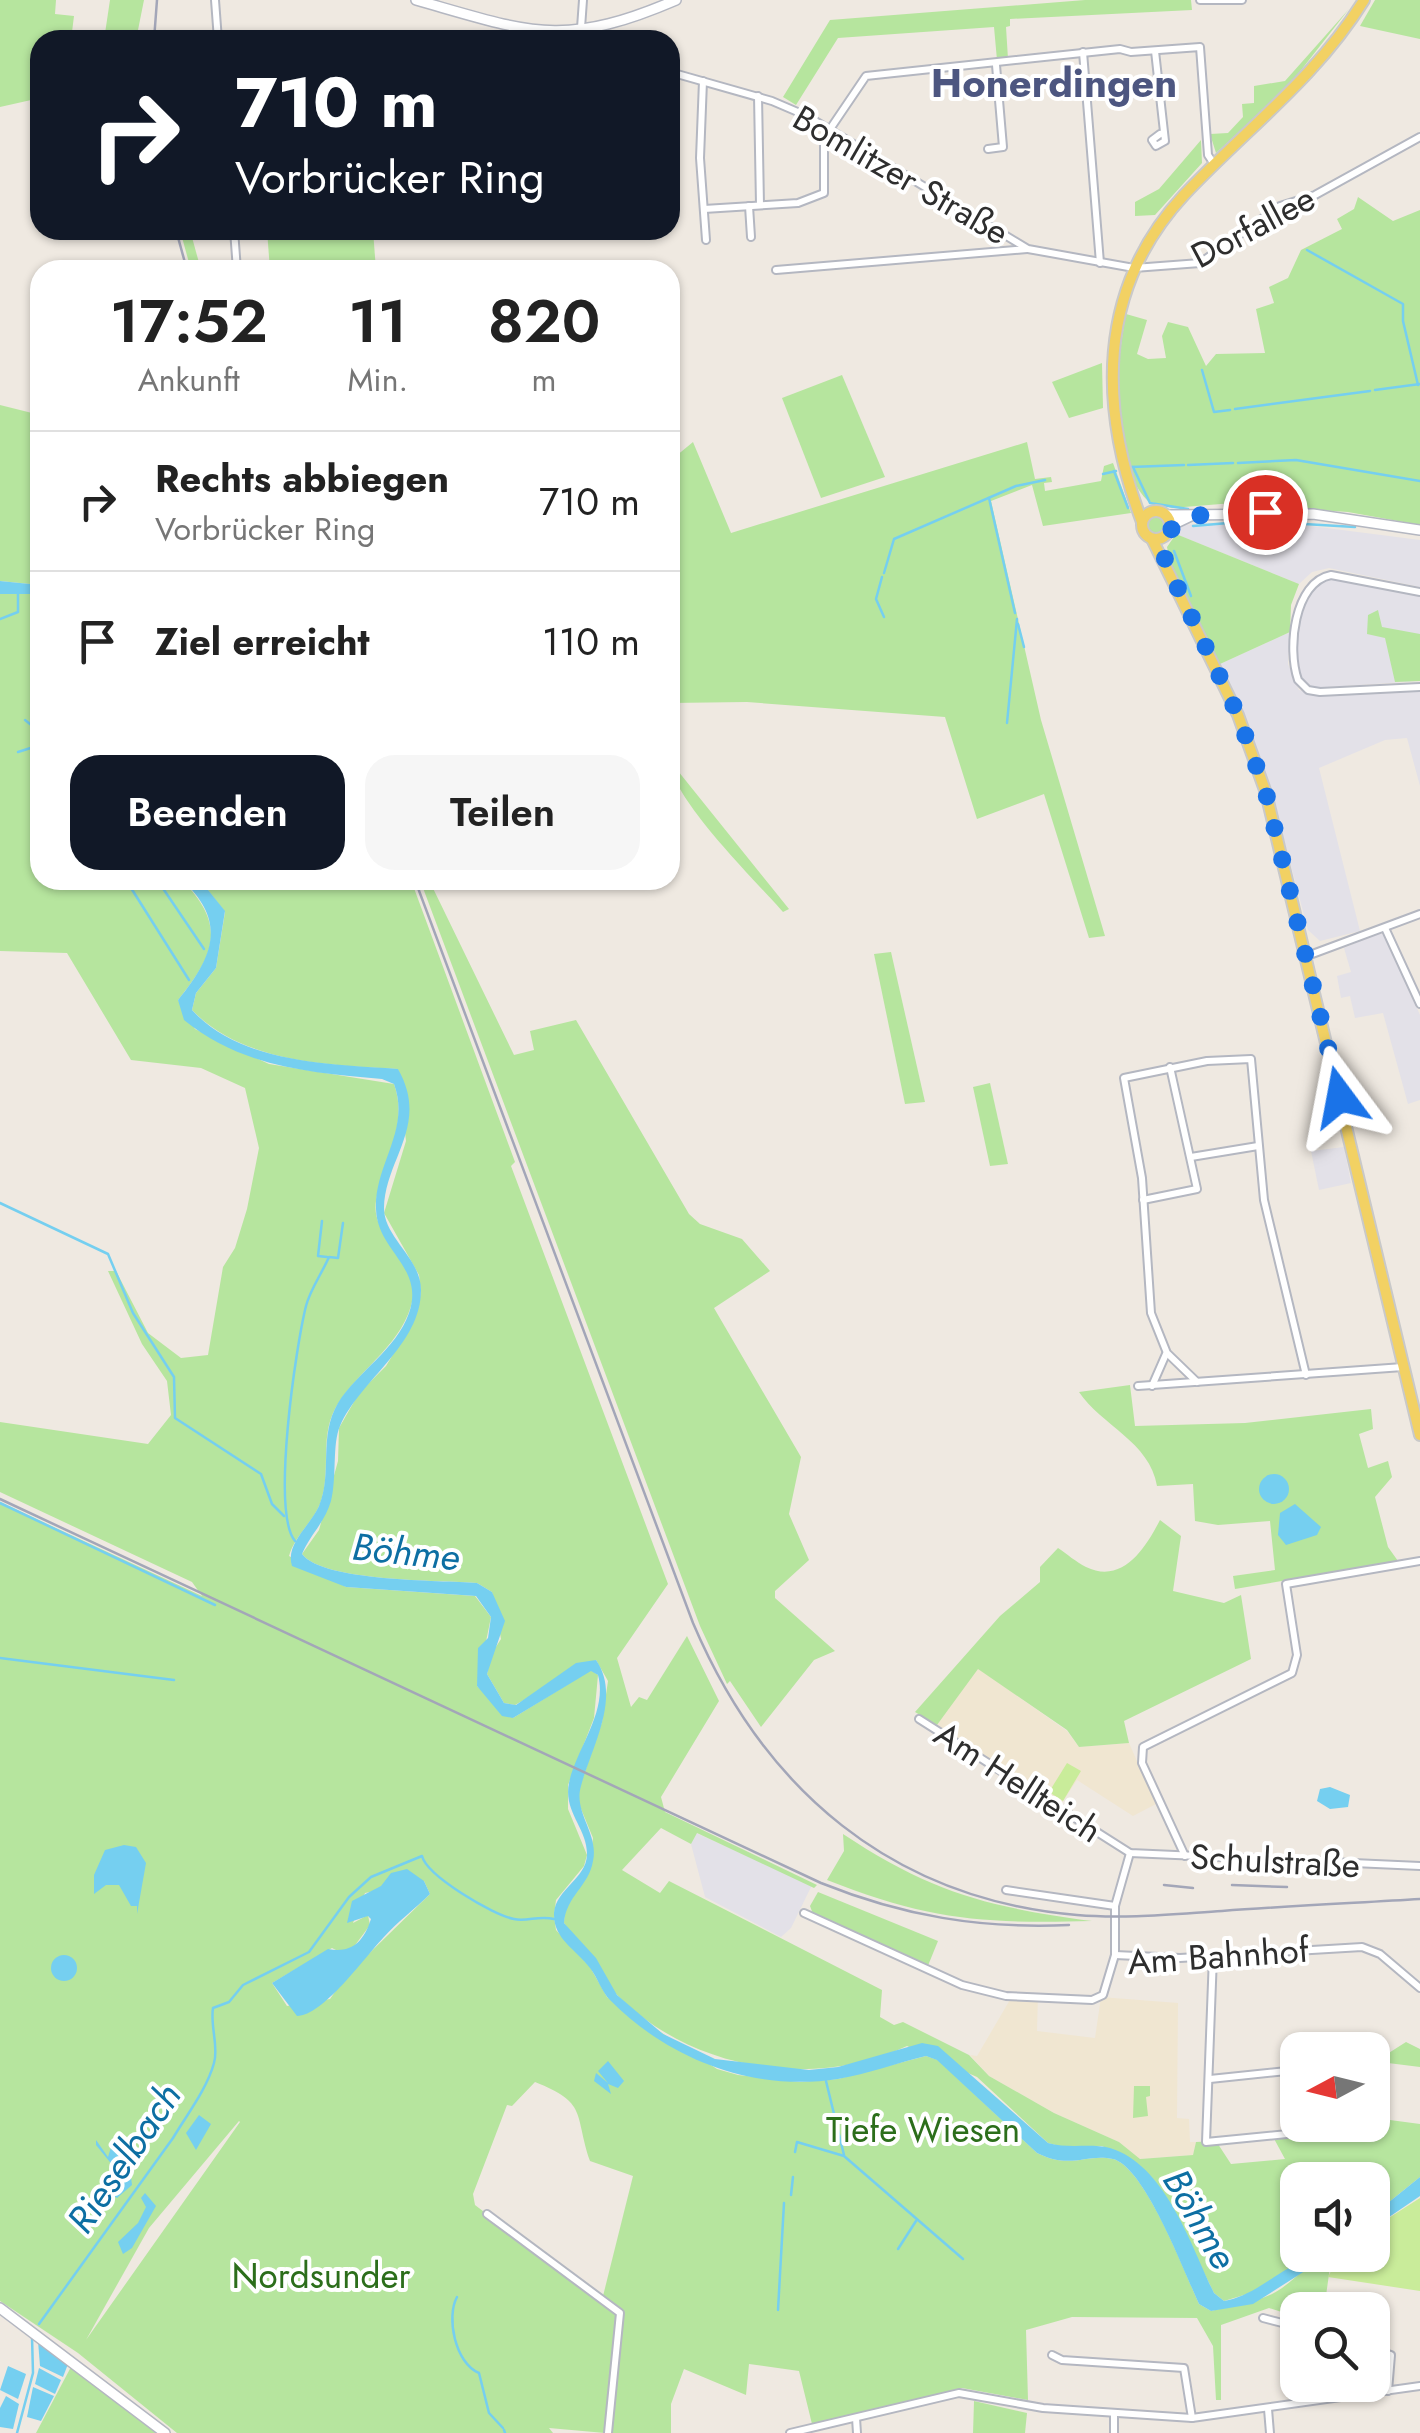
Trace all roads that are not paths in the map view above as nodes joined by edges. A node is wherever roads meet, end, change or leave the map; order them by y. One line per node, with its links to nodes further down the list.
1 (215, 0): 8 (street)
2 (416, 0): 9 (street)
3 (584, 0): 10 (street)
4 (676, 0): 11 (street)
5 (1242, 0): 7 (street)
6 (1364, 0): 22 (main road)
7 (1200, 2)
8 (217, 30)
9 (527, 30)
10 (584, 30)
11 (587, 30)
12 (1154, 50): 13 (street); 19 (street); 22 (street)
13 (1083, 52): 14 (street); 29 (street)
14 (996, 64): 18 (street); 21 (street)
15 (680, 75): 16 (street, Bomlitzer Straße)
16 (703, 81): 17 (street, Bomlitzer Straße); 25 (street)
17 (758, 96): 18 (street, Bomlitzer Straße); 23 (street)
18 (828, 128): 23 (street); 28 (street, Bomlitzer Straße)
19 (1160, 134)
20 (1420, 137): 30 (street, Dorfallee)
21 (988, 149)
22 (1215, 165): 30 (main road)
23 (760, 205): 24 (street)
24 (749, 206): 25 (street); 26 (street)
25 (704, 209): 27 (street)
26 (751, 237)
27 (706, 240)
28 (1028, 248): 29 (street, Bomlitzer Straße); 31 (street)
29 (1100, 262): 30 (street, Bomlitzer Straße)
30 (1134, 268): 32 (main road)
31 (776, 270)
32 (1129, 483): 33 (main road); 35 (main road)
33 (1151, 512): 34 (main road); 35 (main road)
34 (1168, 520): 36 (street); 37 (main road)
35 (1142, 522): 37 (main road)
36 (1420, 530)
37 (1158, 538): 42 (main road)
38 (1420, 592): 39 (street)
39 (1420, 687)
40 (1420, 914): 41 (street)
41 (1386, 928): 42 (street); 43 (street)
42 (1307, 956): 49 (main road)
43 (1420, 1004)
44 (1170, 1067): 45 (street); 46 (street); 47 (street)
45 (1258, 1146): 46 (street); 50 (street)
46 (1191, 1157): 47 (street)
47 (1143, 1200): 48 (street)
48 (1167, 1353): 51 (street); 53 (street)
49 (1403, 1367): 50 (street); 54 (main road)
50 (1306, 1375): 51 (street)
51 (1196, 1382): 53 (street)
52 (1138, 1386): 53 (street)
53 (1152, 1386)
54 (1420, 1436)
55 (1420, 1561): 58 (street)
56 (919, 1719): 57 (street, Am Hellteich)
57 (1130, 1853): 58 (street, Schulstraße); 61 (street, Am Hellteich)
58 (1184, 1856): 59 (street, Schulstraße)
59 (1420, 1866)
60 (1006, 1890): 61 (street)
61 (1115, 1906): 63 (street, Am Hellteich)
62 (804, 1913): 63 (street, Am Bahnhof)
63 (1115, 1955): 64 (street, Am Bahnhof)
64 (1214, 1956): 65 (street, Am Bahnhof); 67 (street)
65 (1420, 1988)
66 (1280, 2072): 67 (street)
67 (1210, 2079): 68 (street)
68 (1280, 2135)
69 (488, 2214): 82 (street)
70 (0, 2308): 81 (street)
71 (1263, 2318): 72 (street)
72 (1280, 2323)
73 (1052, 2355): 80 (street)
74 (1420, 2386): 75 (street)
75 (1390, 2391)
76 (1315, 2402): 77 (street)
77 (1268, 2409): 80 (street); 86 (street)
78 (1114, 2413): 79 (street); 80 (street); 85 (street)
79 (856, 2418): 83 (street); 84 (street)
80 (1192, 2418)
81 (165, 2433)
82 (608, 2433)
83 (790, 2433)
84 (857, 2433)
85 (1114, 2433)
86 (1270, 2433)

